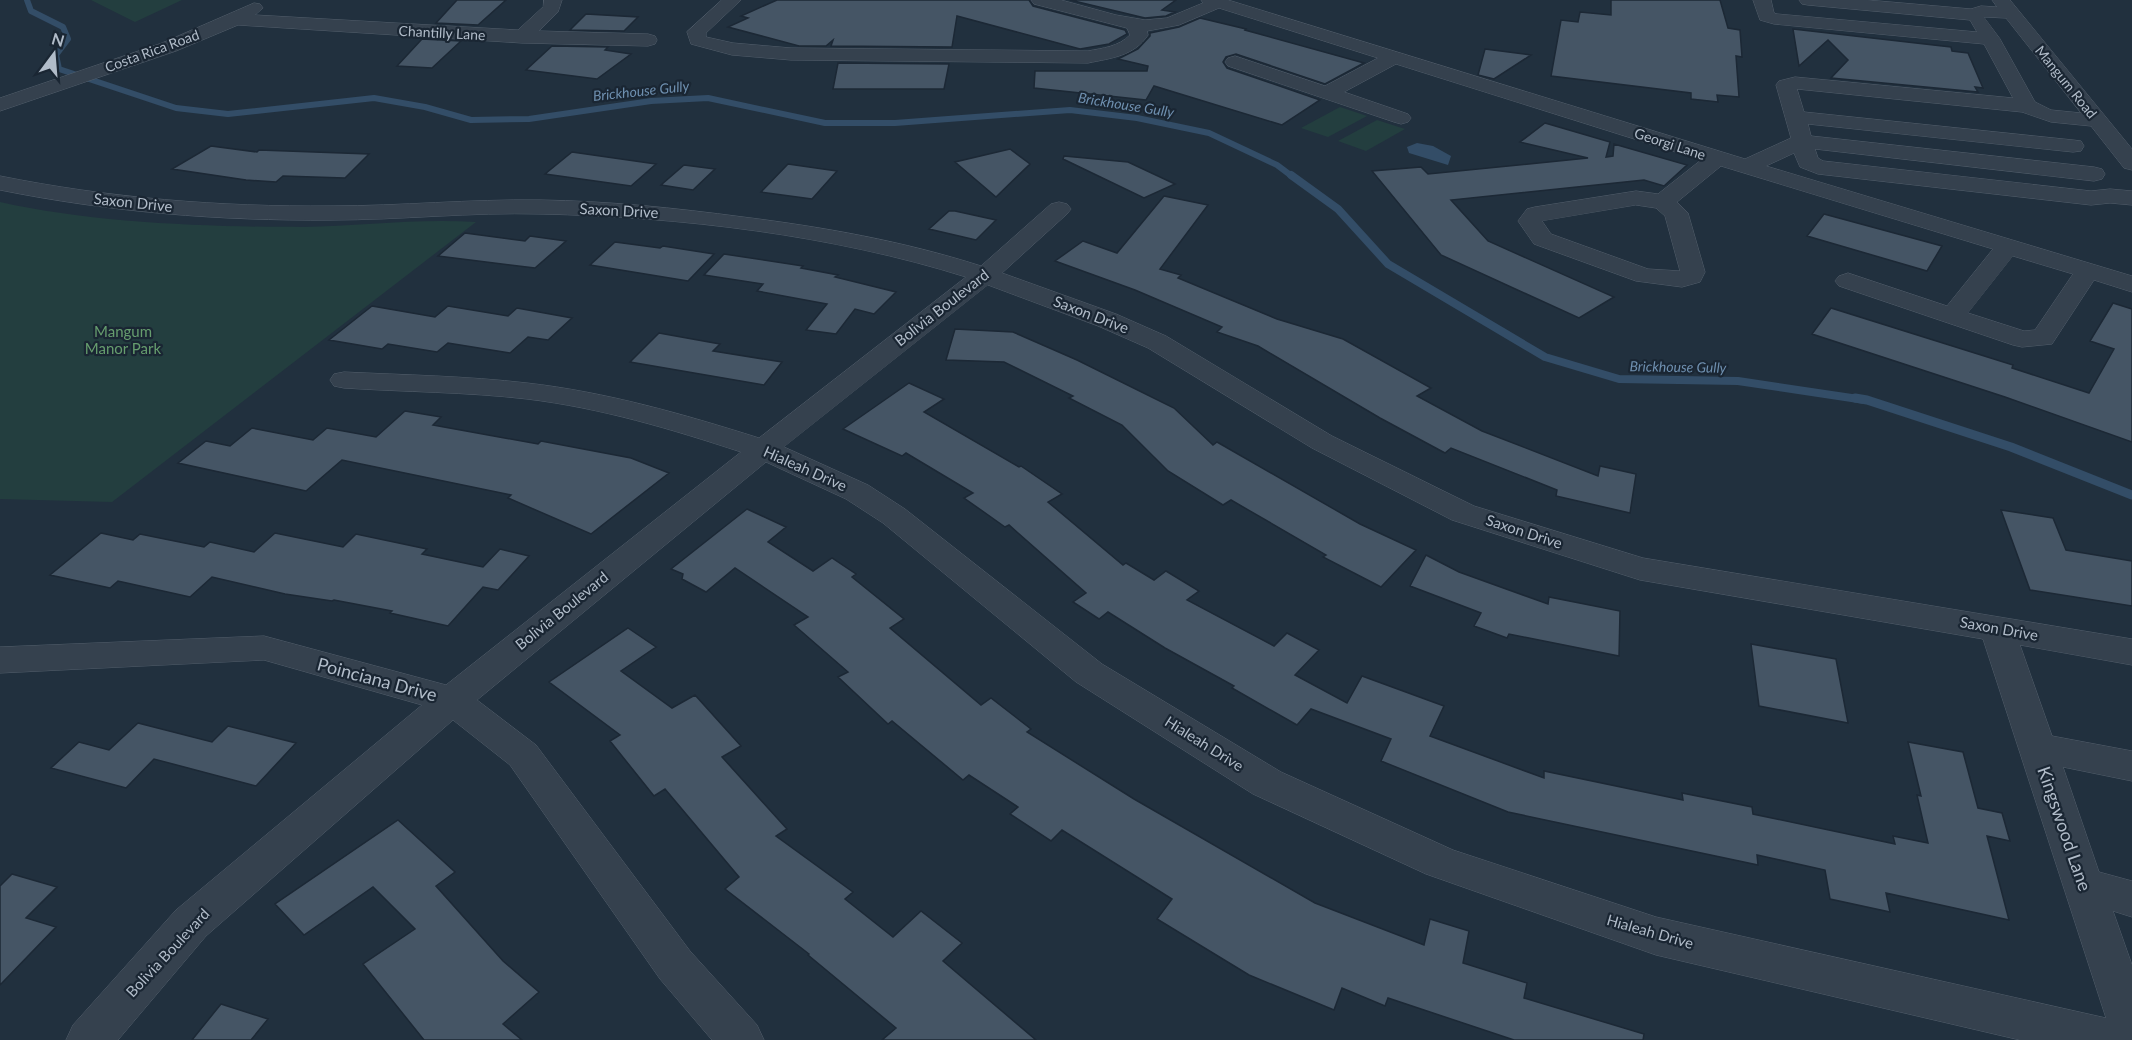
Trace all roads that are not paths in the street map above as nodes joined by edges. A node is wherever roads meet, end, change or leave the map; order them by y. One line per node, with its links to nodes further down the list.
1 (265, 0): 10 (street, Costa Rica Road)
2 (553, 0): 12 (street)
3 (732, 0): 11 (street)
4 (1040, 0): 11 (street)
5 (1762, 0): 14 (street)
6 (1808, 0): 9 (street)
7 (1214, 1): 11 (street); 16 (street, Georgi Lane)
8 (2006, 7): 9 (street); 15 (street, Mangum Road)
9 (1974, 15): 14 (street)
10 (236, 19): 12 (street, Chantilly Lane); 19 (street, Costa Rica Road)
11 (1137, 30)
12 (522, 37): 13 (street, Chantilly Lane)
13 (648, 40)
14 (1993, 44): 15 (street); 20 (street)
15 (2042, 52): 24 (street, Mangum Road)
16 (1395, 57): 18 (street); 28 (street, Georgi Lane)
17 (1234, 62): 18 (street)
18 (1327, 93): 23 (street)
19 (0, 105)
20 (2027, 106): 21 (street); 22 (street)
21 (2050, 115): 24 (street); 26 (street)
22 (1796, 117): 25 (street); 26 (street)
23 (1401, 118)
24 (2096, 120): 27 (street, Mangum Road)
25 (1802, 141): 29 (street); 30 (street); 32 (street)
26 (2072, 145): 27 (street); 30 (street)
27 (2125, 155)
28 (1717, 158): 29 (street, Georgi Lane); 33 (street)
29 (1746, 167): 35 (street, Georgi Lane)
30 (2094, 174): 32 (street)
31 (0, 183): 37 (street, Saxon Drive)
32 (2121, 197)
33 (1663, 202): 33 (street)
34 (1059, 208): 37 (street, Bolivia Boulevard)
35 (2008, 246): 36 (street, Georgi Lane); 40 (street)
36 (2088, 270): 39 (street, Georgi Lane); 40 (street)
37 (985, 275): 42 (street, Bolivia Boulevard); 43 (street, Saxon Drive)
38 (1848, 281): 40 (street)
39 (2132, 284)
40 (1952, 316)
41 (344, 380): 42 (street, Hialeah Drive)
42 (763, 449): 46 (street, Bolivia Boulevard); 54 (street, Hialeah Drive)
43 (1997, 628): 44 (street, Saxon Drive); 47 (street, Kingswood Lane)
44 (2132, 652)
45 (0, 660): 46 (street, Poinciana Drive)
46 (452, 700): 52 (street, Bolivia Boulevard); 53 (street, Poinciana Drive)
47 (2037, 748): 48 (street); 49 (street, Kingswood Lane)
48 (2132, 766)
49 (2083, 884): 50 (street); 51 (street, Kingswood Lane)
50 (2132, 899)
51 (2132, 1030)
52 (89, 1040)
53 (741, 1040)
54 (2110, 1040)

